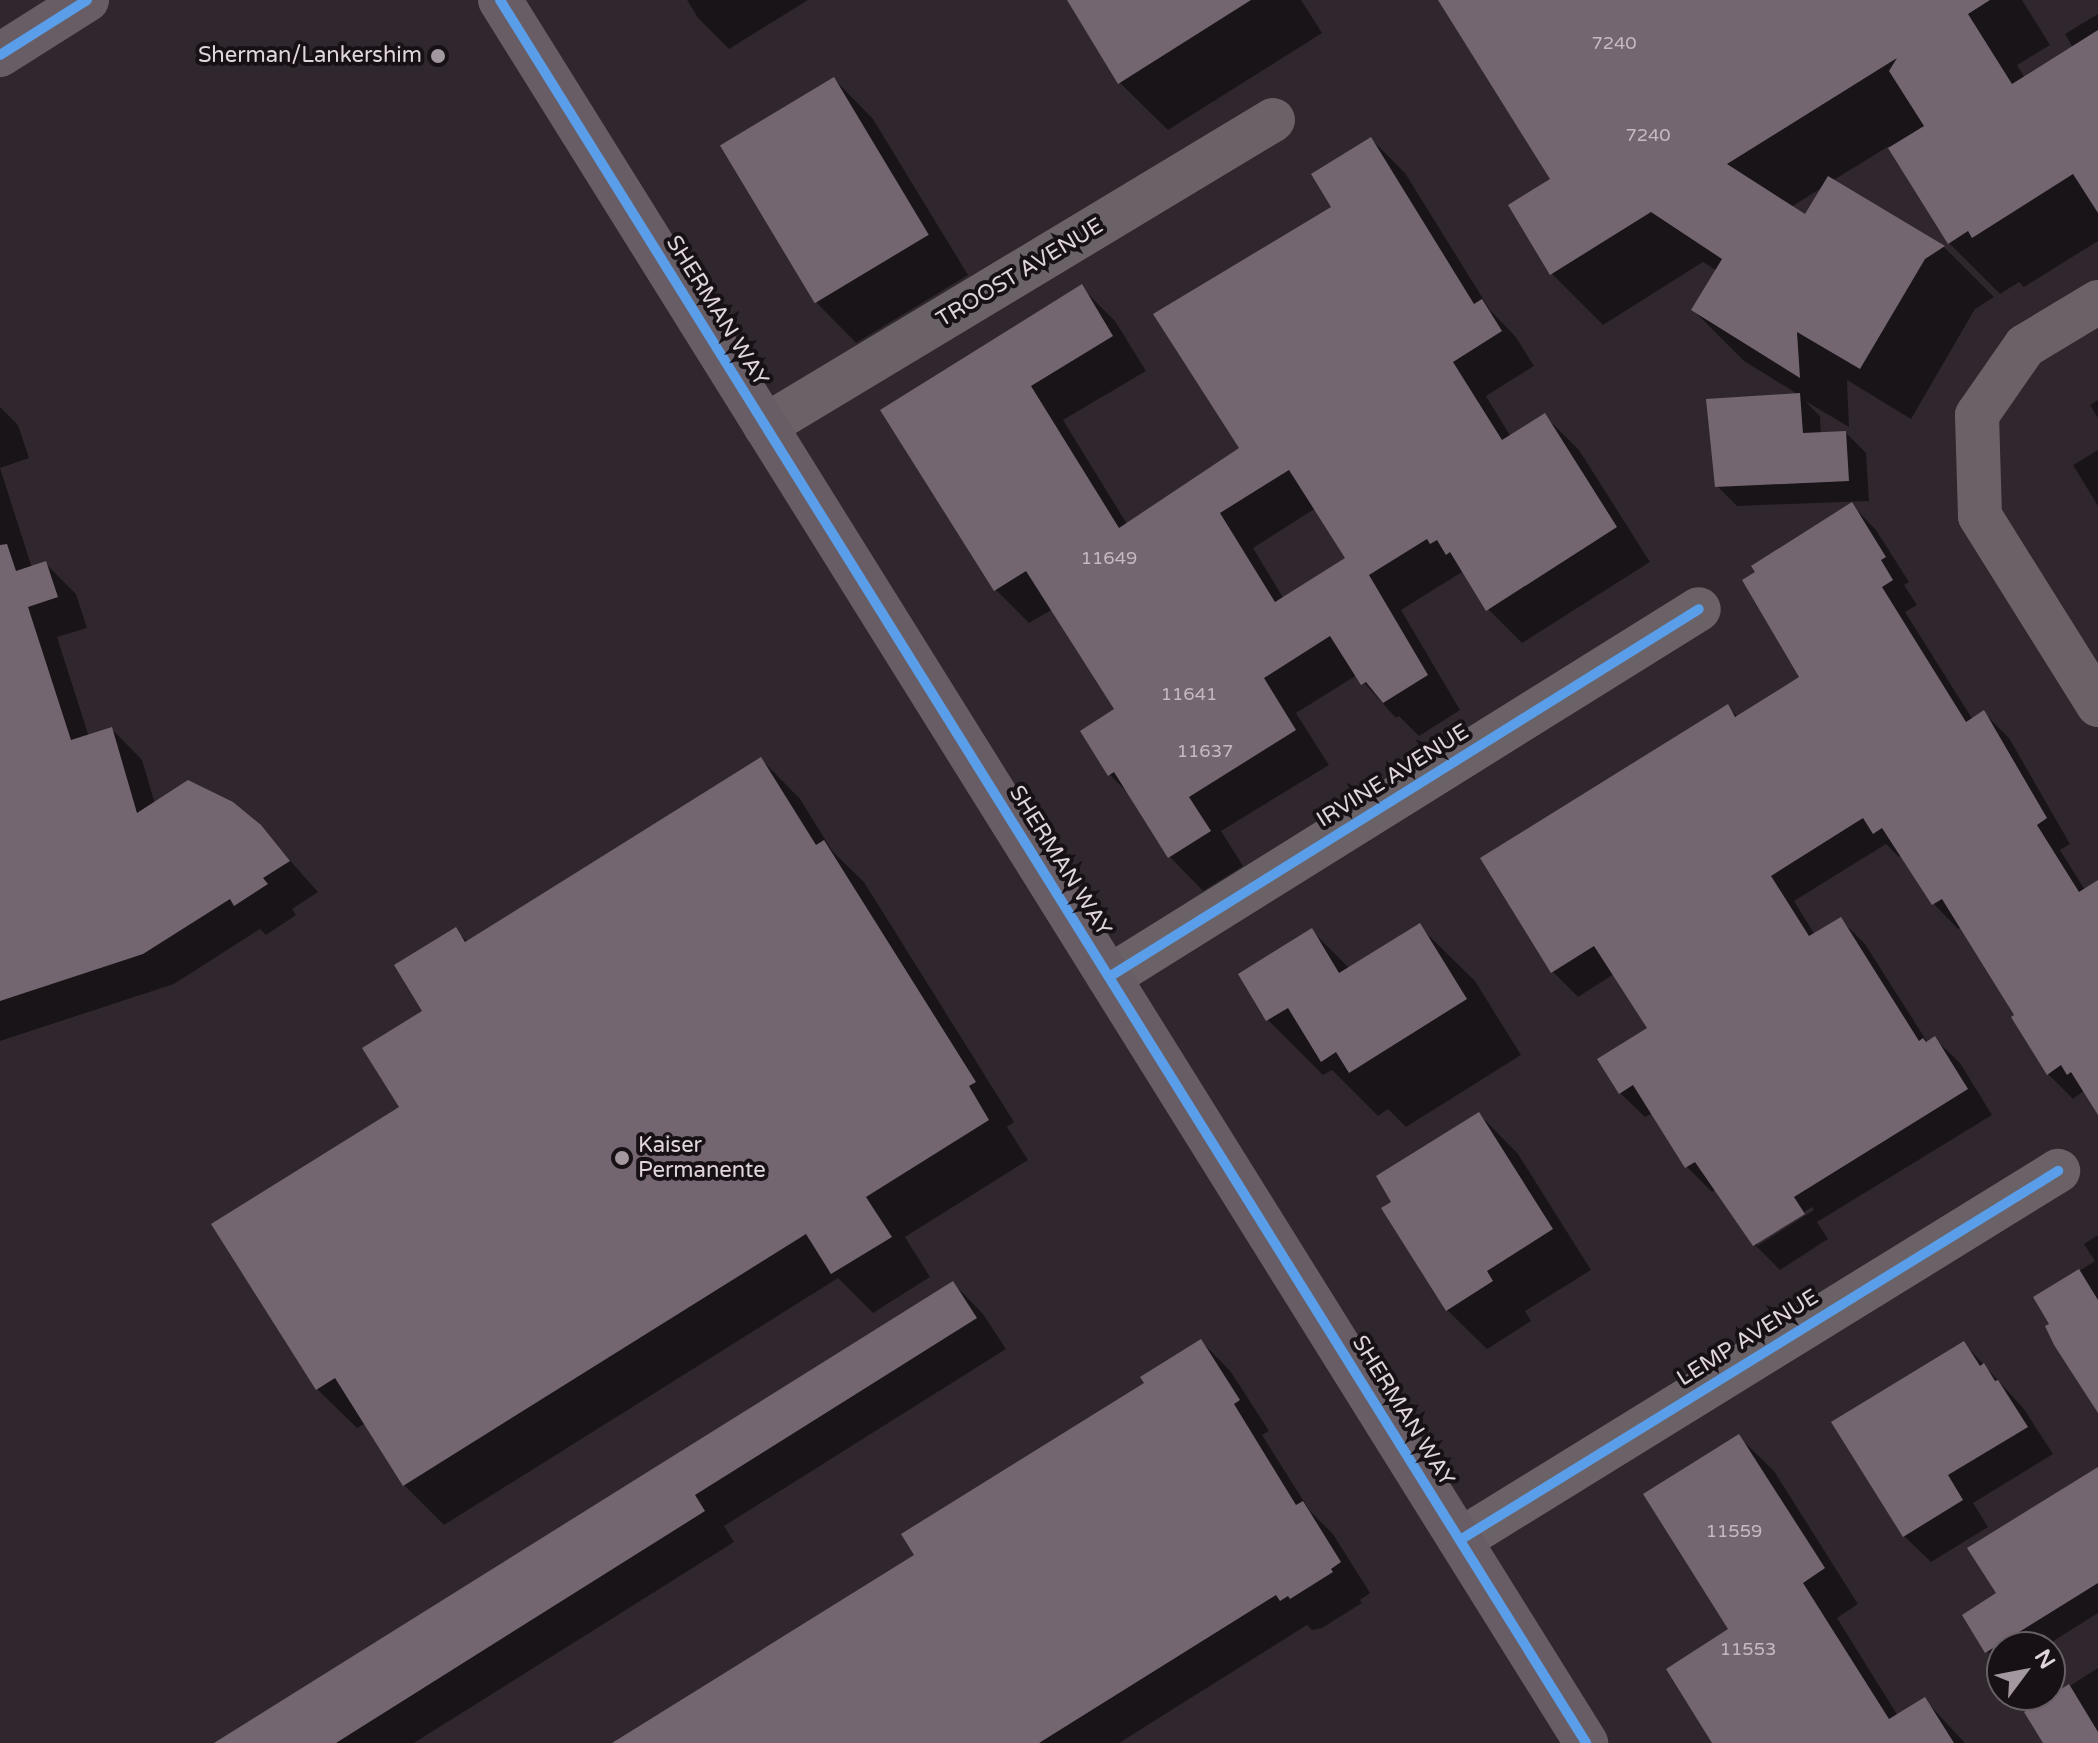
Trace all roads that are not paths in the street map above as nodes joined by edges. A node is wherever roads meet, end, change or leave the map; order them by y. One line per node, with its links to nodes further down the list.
1 (87, 0): 3 (main road)
2 (500, 0): 6 (main road, SHERMAN WAY)
3 (0, 55)
4 (1273, 120): 6 (street, TROOST AVENUE)
5 (2098, 302): 8 (street)
6 (765, 426): 9 (main road, SHERMAN WAY)
7 (1699, 609): 9 (street, IRVINE AVENUE)
8 (2098, 705)
9 (1109, 977): 11 (main road, SHERMAN WAY)
10 (2058, 1171): 11 (street, LEMP AVENUE)
11 (1460, 1540): 12 (main road, SHERMAN WAY)
12 (1586, 1743)

